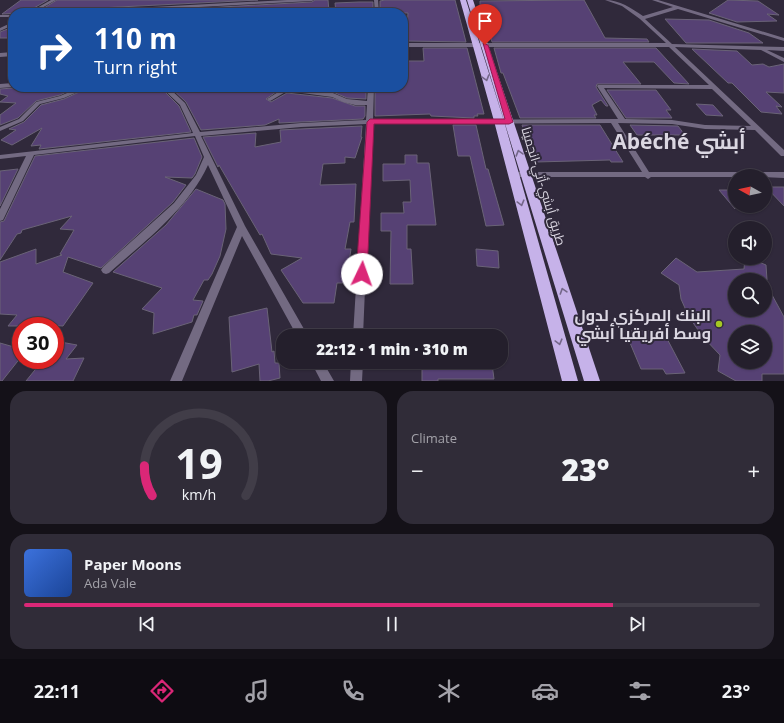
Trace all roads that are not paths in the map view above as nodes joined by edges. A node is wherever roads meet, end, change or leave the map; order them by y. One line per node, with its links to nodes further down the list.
1 (54, 0): 12 (street)
2 (241, 0): 9 (street)
3 (312, 0): 9 (street)
4 (463, 0): 19 (highway)
5 (470, 0): 19 (highway, طريق أبشي-أتي-انجمينا)
6 (606, 0): 16 (street)
7 (654, 0): 15 (street)
8 (171, 1): 11 (street)
9 (237, 5): 11 (street); 14 (street)
10 (158, 7): 11 (street); 13 (street)
11 (165, 7)
12 (39, 8)
13 (141, 8)
14 (233, 8)
15 (676, 8): 16 (street); 17 (street)
16 (642, 18): 20 (street)
17 (784, 40)
18 (408, 45): 19 (street)
19 (481, 45): 20 (street); 35 (highway, طريق أبشي-أتي-انجمينا)
20 (670, 45): 21 (street); 24 (street)
21 (760, 49): 22 (street); 23 (street)
22 (784, 49)
23 (784, 60)
24 (714, 87): 33 (street); 36 (street)
25 (74, 92): 37 (street)
26 (170, 92): 38 (street)
27 (281, 92): 30 (street)
28 (310, 92): 31 (street)
29 (371, 92): 31 (street)
30 (270, 98)
31 (370, 103): 34 (street)
32 (613, 121): 33 (street); 35 (street); 46 (street)
33 (623, 121): 36 (street)
34 (370, 122): 35 (street); 38 (street); 51 (street)
35 (504, 122): 43 (highway); 44 (highway, طريق أبشي-أتي-انجمينا, one-way to 35)
36 (756, 128): 40 (street)
37 (0, 129)
38 (198, 134): 39 (street); 41 (street)
39 (31, 153): 42 (street); 47 (street)
40 (784, 154)
41 (208, 156): 48 (street); 49 (street)
42 (0, 157)
43 (514, 174): 44 (street); 57 (highway, one-way to 57)
44 (525, 174): 46 (street); 58 (highway, طريق أبشي-أتي-انجمينا, one-way to 44)
45 (784, 175): 46 (street)
46 (648, 176)
47 (0, 218)
48 (241, 227): 50 (street); 54 (street)
49 (106, 270)
50 (299, 329)
51 (358, 329)
52 (321, 369): 55 (street)
53 (357, 369): 56 (street)
54 (176, 381)
55 (328, 381)
56 (356, 381)
57 (570, 381)
58 (592, 381)

